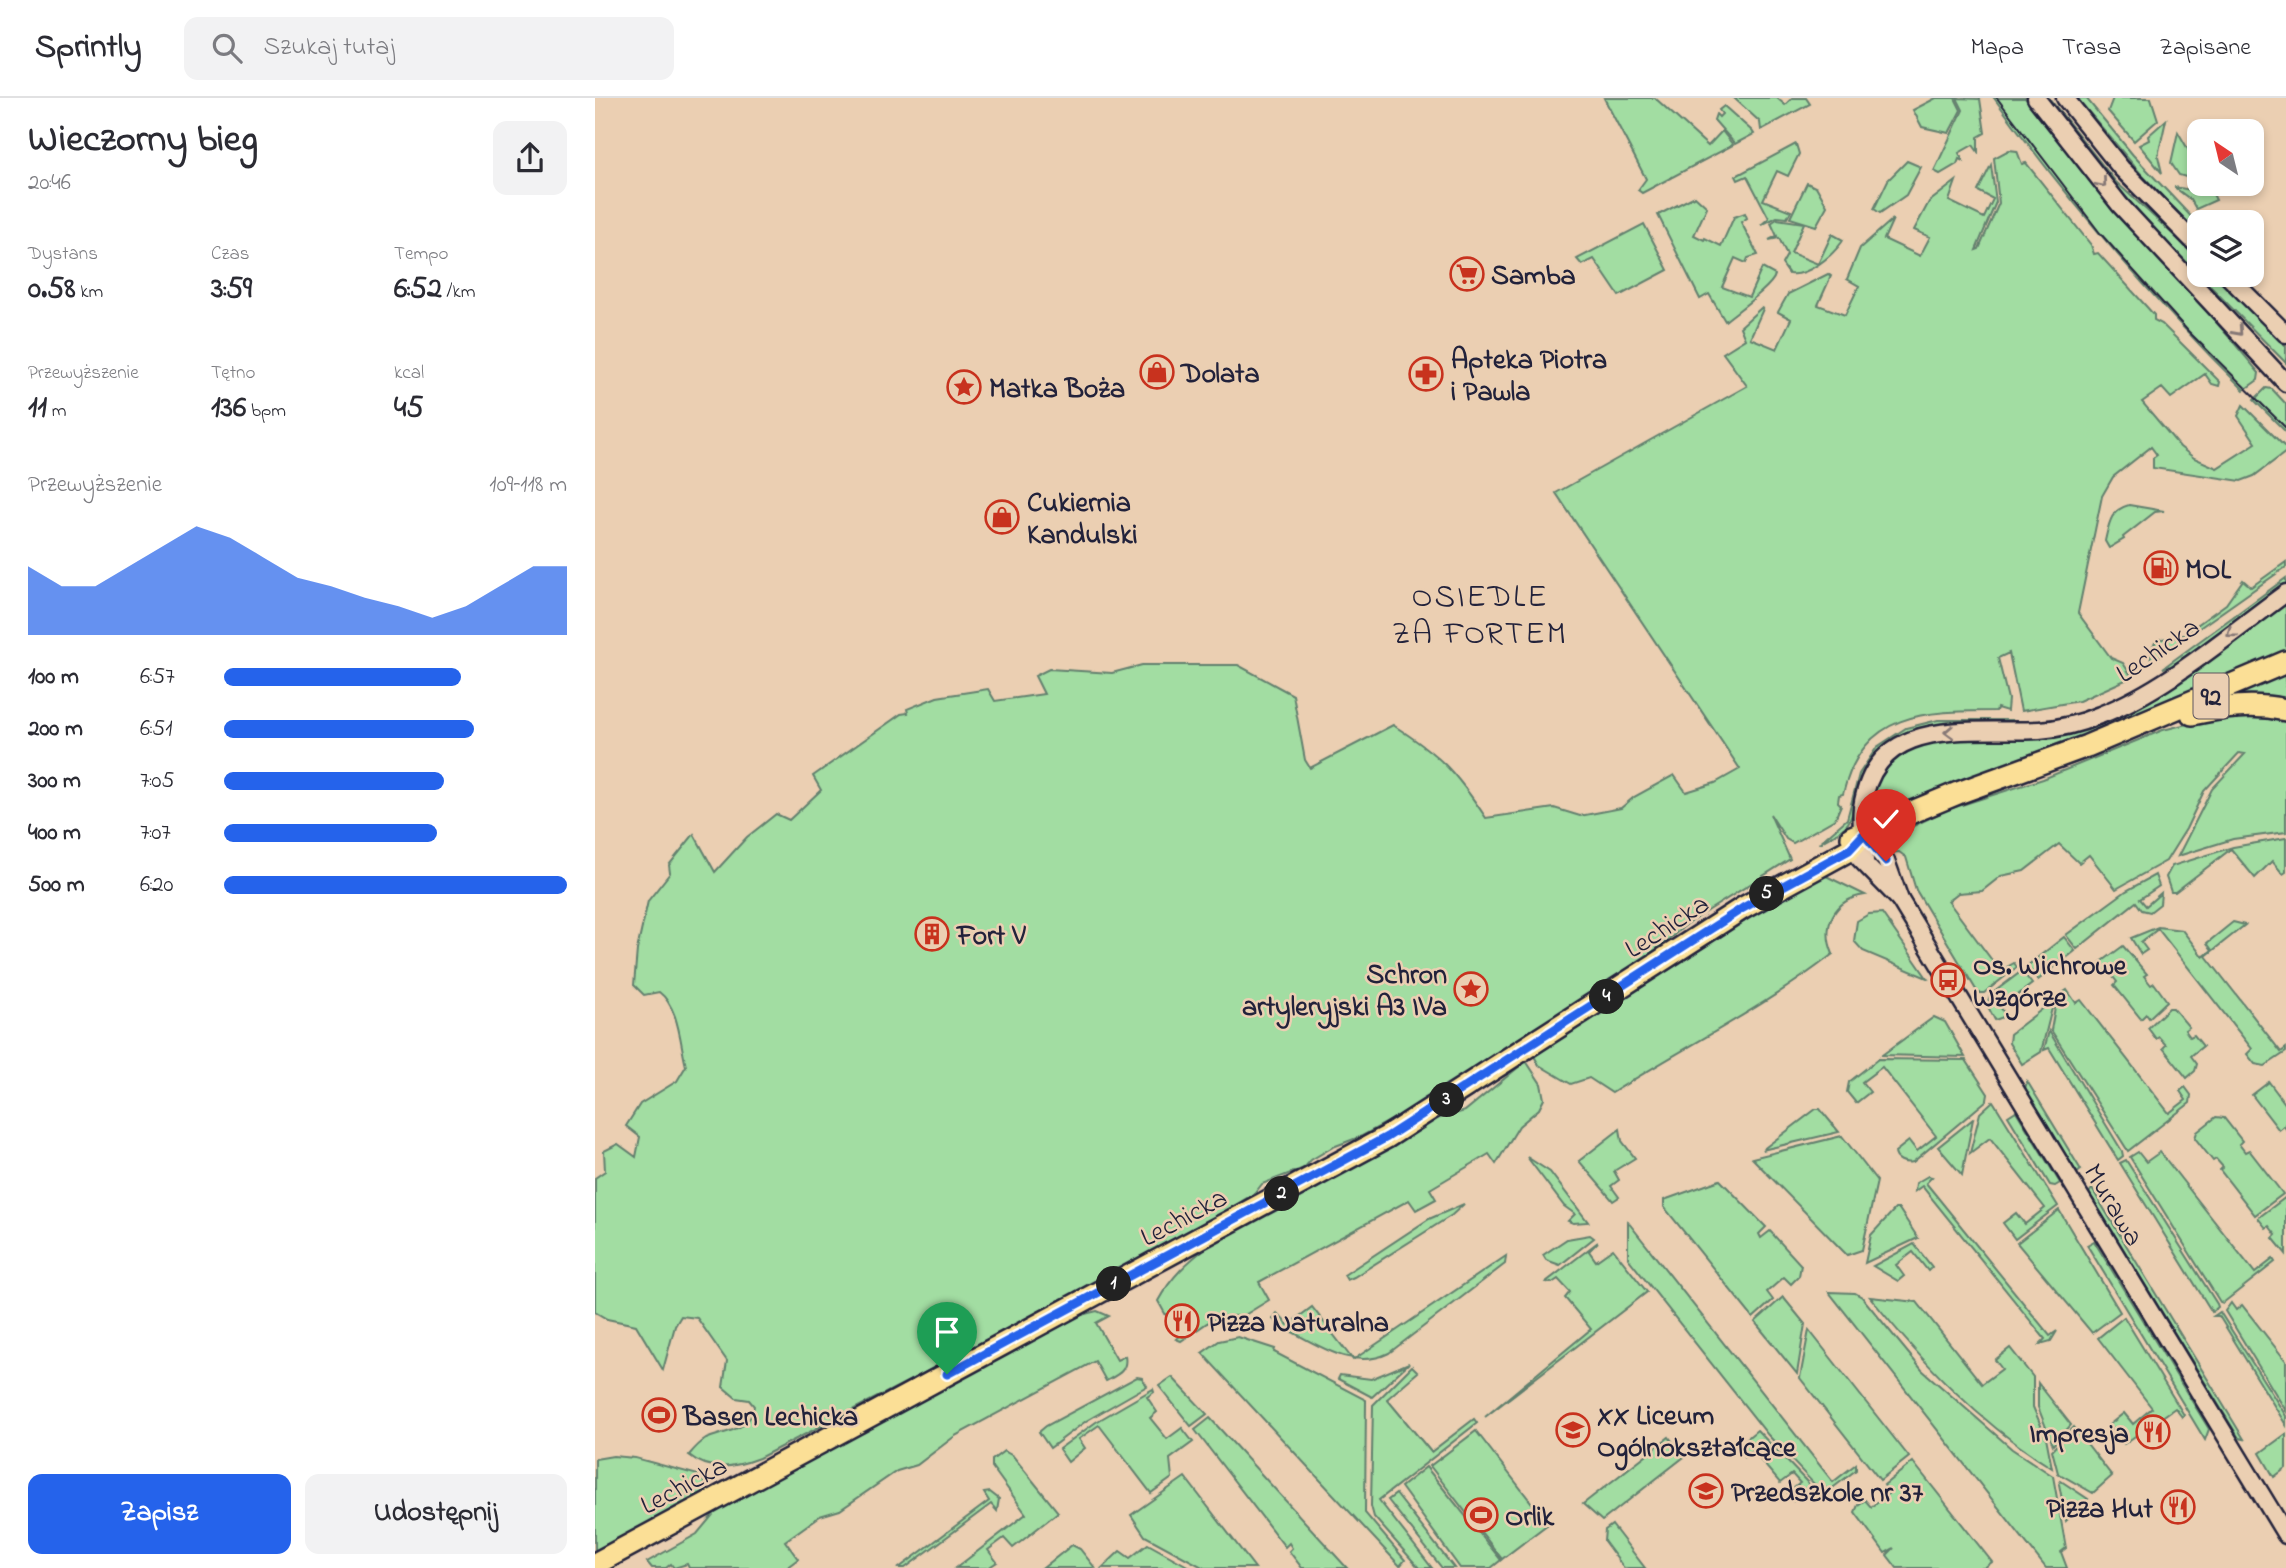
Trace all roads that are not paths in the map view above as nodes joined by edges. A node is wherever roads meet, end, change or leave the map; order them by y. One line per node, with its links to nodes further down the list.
1 (2036, 98): 6 (street, one-way to 6)
2 (2065, 98): 3 (street)
3 (2187, 235)
4 (2239, 287): 5 (street)
5 (2286, 334)
6 (2286, 383)
7 (2286, 593): 11 (street, Lechicka, one-way to 11)
8 (2286, 662): 10 (main road, Lechicka / 92)
9 (2286, 710): 10 (main road)
10 (2135, 727): 11 (main road, Lechicka / 92)
11 (1864, 834): 12 (main road, Lechicka / 92); 13 (street, Murawa); 14 (main road, Lechicka / 92)
12 (1857, 856): 13 (street, Murawa); 14 (main road, Lechicka / 92)
13 (1900, 900): 15 (street, Murawa)
14 (1743, 908): 16 (main road, Lechicka / 92)
15 (2286, 1535)
16 (595, 1564)

